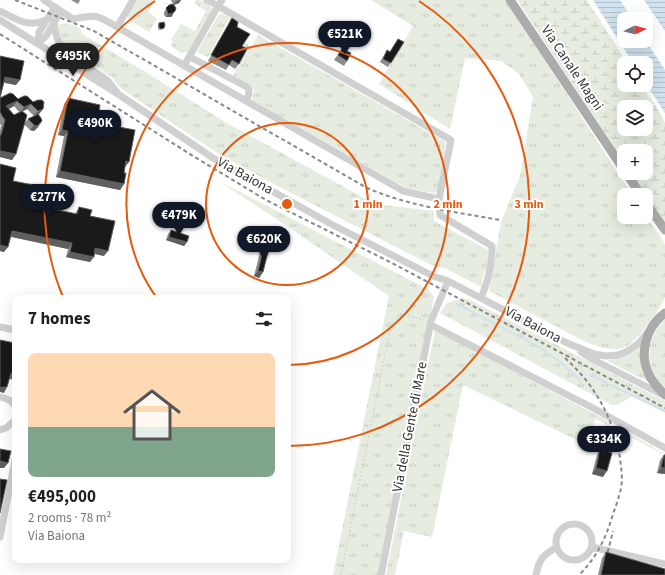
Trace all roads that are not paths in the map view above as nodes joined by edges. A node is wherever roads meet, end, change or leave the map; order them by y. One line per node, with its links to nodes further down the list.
1 (44, 0): 6 (street)
2 (133, 0): 10 (street)
3 (207, 0): 5 (street)
4 (510, 0): 16 (main road, Via Canale Magni)
5 (220, 3): 12 (street); 17 (street)
6 (58, 9): 9 (street); 10 (street)
7 (0, 11): 9 (street)
8 (0, 20): 11 (street, Via Baiona)
9 (50, 20): 11 (street); 14 (street)
10 (118, 27): 13 (street)
11 (38, 43): 14 (street, Via Baiona)
12 (190, 57): 13 (street); 15 (street)
13 (184, 66): 15 (street)
14 (118, 94): 22 (street, Via Baiona)
15 (246, 101): 17 (street)
16 (617, 160)
17 (439, 199): 23 (street)
18 (653, 214): 19 (main road)
19 (656, 218): 20 (main road); 21 (main road)
20 (665, 230)
21 (665, 237)
22 (448, 282): 23 (street, Via Baiona); 25 (street, Via della Gente di Mare)
23 (481, 298): 29 (street, Via Baiona)
24 (664, 312): 28 (main road)
25 (431, 323): 35 (street); 41 (street, Via della Gente di Mare)
26 (0, 327): 27 (street)
27 (12, 329)
28 (650, 330): 29 (street, Via Baiona); 30 (main road)
29 (567, 343): 30 (street, Via Baiona)
30 (665, 395)
31 (1, 398): 32 (street)
32 (12, 402)
33 (12, 423): 34 (street)
34 (0, 430)
35 (665, 448)
36 (12, 475): 37 (street)
37 (0, 537)
38 (592, 546): 39 (street); 39 (street); 40 (street)
39 (557, 547): 42 (street)
40 (665, 564)
41 (381, 575)
42 (536, 575)

